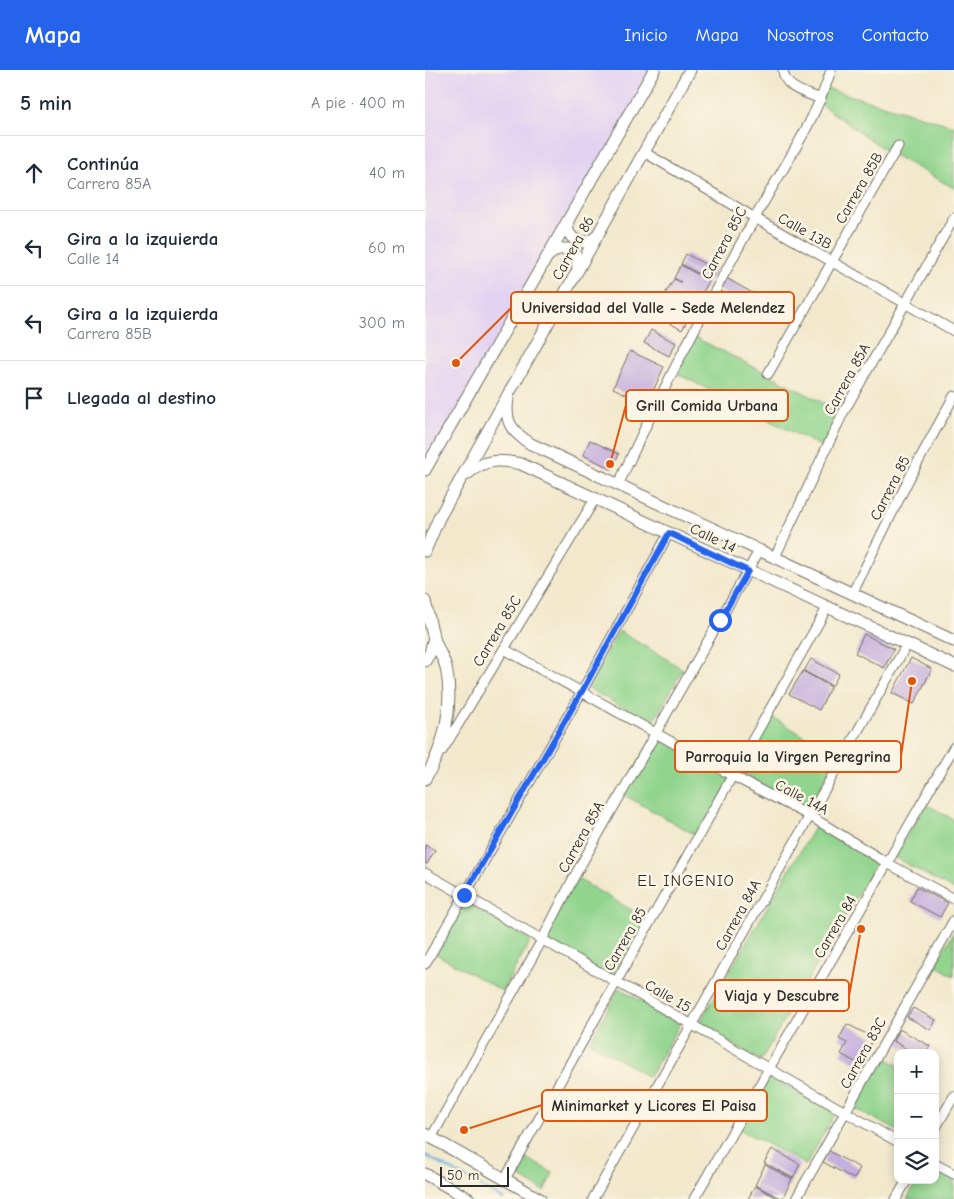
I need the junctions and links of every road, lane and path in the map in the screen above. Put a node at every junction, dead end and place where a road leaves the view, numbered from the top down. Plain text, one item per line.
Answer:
1 (654, 70) edge
2 (690, 70) edge
3 (783, 70) edge
4 (831, 70) edge
5 (821, 99) junction
6 (898, 146) dead end
7 (644, 152) junction
8 (755, 218) junction
9 (954, 218) edge
10 (569, 219) junction
11 (597, 235) junction
12 (548, 256) junction
13 (832, 262) junction
14 (578, 269) junction
15 (905, 304) junction
16 (954, 331) edge
17 (768, 374) dead end
18 (508, 394) junction
19 (954, 396) edge
20 (425, 470) edge
21 (460, 481) junction
22 (618, 485) junction
23 (595, 499) junction
24 (669, 533) junction
25 (425, 551) edge
26 (759, 551) junction
27 (775, 558) junction
28 (748, 571) junction
29 (852, 594) junction
30 (425, 601) edge
31 (827, 608) junction
32 (434, 637) junction
33 (954, 641) edge
34 (907, 644) junction
35 (504, 649) junction
36 (425, 661) edge
37 (954, 666) edge
38 (581, 693) junction
39 (655, 733) junction
40 (954, 747) edge
41 (431, 768) junction
42 (733, 776) junction
43 (425, 779) edge
44 (810, 816) junction
45 (887, 863) junction
46 (425, 873) edge
47 (464, 895) junction
48 (954, 899) edge
49 (954, 920) edge
50 (542, 940) junction
51 (425, 964) edge
52 (616, 982) junction
53 (692, 1025) junction
54 (769, 1069) junction
55 (954, 1096) edge
56 (845, 1112) junction
57 (939, 1122) edge
58 (428, 1136) edge
59 (894, 1140) edge
60 (939, 1166) edge
61 (425, 1174) edge
62 (954, 1174) edge
63 (505, 1179) junction
64 (905, 1184) edge
65 (469, 1199) edge
66 (540, 1199) edge
67 (593, 1199) edge
68 (694, 1199) edge
69 (797, 1199) edge
70 (896, 1199) edge

1 - 10 street, Carrera 86
2 - 7 street, Carrera 86
3 - 5 street
4 - 5 street, Carrera 85C
5 - 8 street, Carrera 85C
6 - 13 street, Carrera 85B
7 - 8 street, Calle 13B
7 - 11 street, Carrera 86
8 - 13 street, Calle 13B
8 - 22 street, Carrera 85C
9 - 15 street, Carrera 85A
10 - 11 street
10 - 12 street, Carrera 86
11 - 14 street, Carrera 86
12 - 14 street
12 - 20 street, Carrera 86
13 - 15 street, Calle 13B
13 - 17 street, Carrera 85B
14 - 18 street, Carrera 86
15 - 16 street, Calle 13B
15 - 27 street, Carrera 85A
18 - 21 street, Carrera 86
18 - 22 street, Calle 14
19 - 29 street, Carrera 85
21 - 23 street, Calle 14
21 - 25 street, Carrera 86
22 - 26 street, Calle 14
23 - 24 street, Calle 14
23 - 35 street, Carrera 85C
24 - 28 street, Calle 14
24 - 38 street
26 - 27 street, Calle 14
26 - 28 street, Carrera 85A
27 - 29 street, Calle 14
28 - 31 street, Calle 14
28 - 39 street, Carrera 85A
29 - 33 street, Calle 14
30 - 32 street
31 - 34 street, Calle 14
31 - 42 street, Carrera 85
32 - 36 street
32 - 41 street
34 - 37 street, Calle 14
34 - 44 street, Carrera 84A
35 - 38 street, Calle 14A
35 - 41 street, Carrera 85C
38 - 39 street, Calle 14A
38 - 47 street
39 - 42 street, Calle 14A
39 - 50 street, Carrera 85A
40 - 45 street, Carrera 84
41 - 43 street, Carrera 85C
42 - 44 street, Calle 14A
42 - 52 street, Carrera 85
44 - 45 street, Calle 14A
44 - 53 street, Carrera 84A
45 - 48 street, Calle 14A
45 - 54 street, Carrera 84
46 - 47 street, Calle 15
47 - 50 street, Calle 15
47 - 51 street
49 - 56 street, Carrera 83C
50 - 52 street, Calle 15
50 - 58 street, Carrera 85A
52 - 53 street, Calle 15
52 - 63 street, Carrera 85
53 - 54 street, Calle 15
53 - 67 street, Carrera 84A
54 - 56 street, Calle 15
54 - 68 street, Carrera 84
55 - 57 street
56 - 59 street, Calle 15
56 - 69 street, Carrera 83C
58 - 63 street
60 - 62 street
61 - 65 street
63 - 66 street
64 - 70 street

